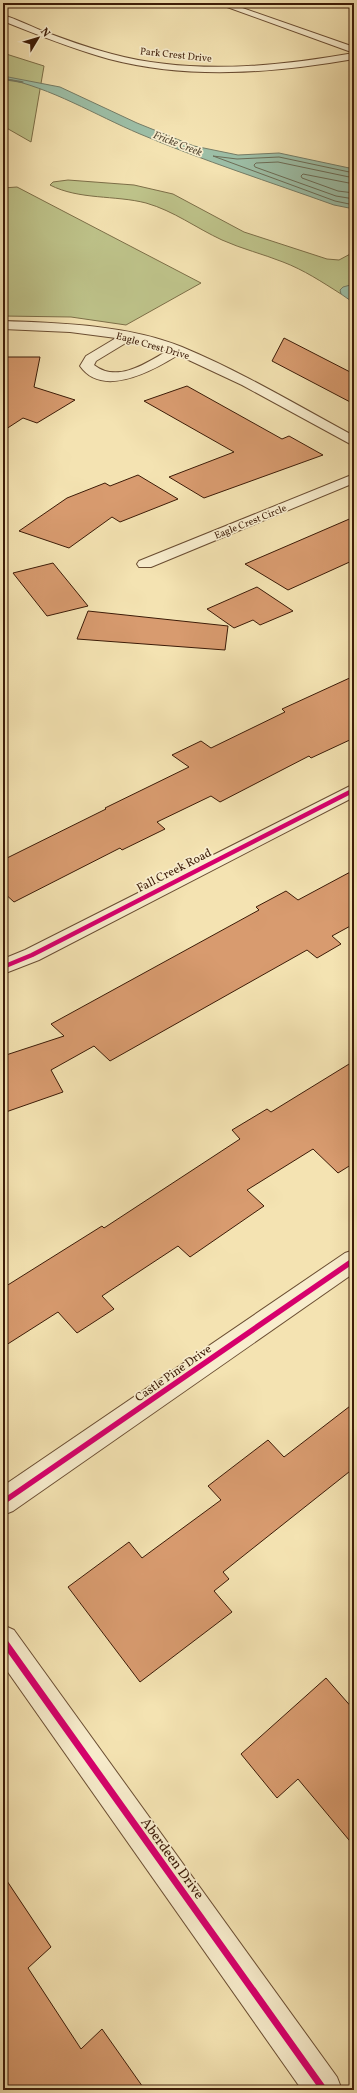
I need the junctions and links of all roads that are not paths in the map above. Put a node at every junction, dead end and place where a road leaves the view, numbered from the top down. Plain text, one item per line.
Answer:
1 (220, 3) edge
2 (3, 18) edge
3 (354, 50) edge
4 (354, 56) edge
5 (3, 325) edge
6 (128, 336) junction
7 (178, 350) junction
8 (354, 442) edge
9 (354, 478) edge
10 (145, 564) dead end
11 (354, 790) edge
12 (3, 967) edge
13 (354, 1260) edge
14 (3, 1502) edge
15 (3, 1640) edge
16 (324, 2090) edge

1 - 3 street
2 - 4 street, Park Crest Drive
5 - 6 street, Eagle Crest Drive
6 - 7 street, Eagle Crest Drive
6 - 7 street
7 - 8 street, Eagle Crest Drive
9 - 10 street, Eagle Crest Circle
11 - 12 street, Fall Creek Road
13 - 14 street, Castle Pine Drive
15 - 16 street, Aberdeen Drive

